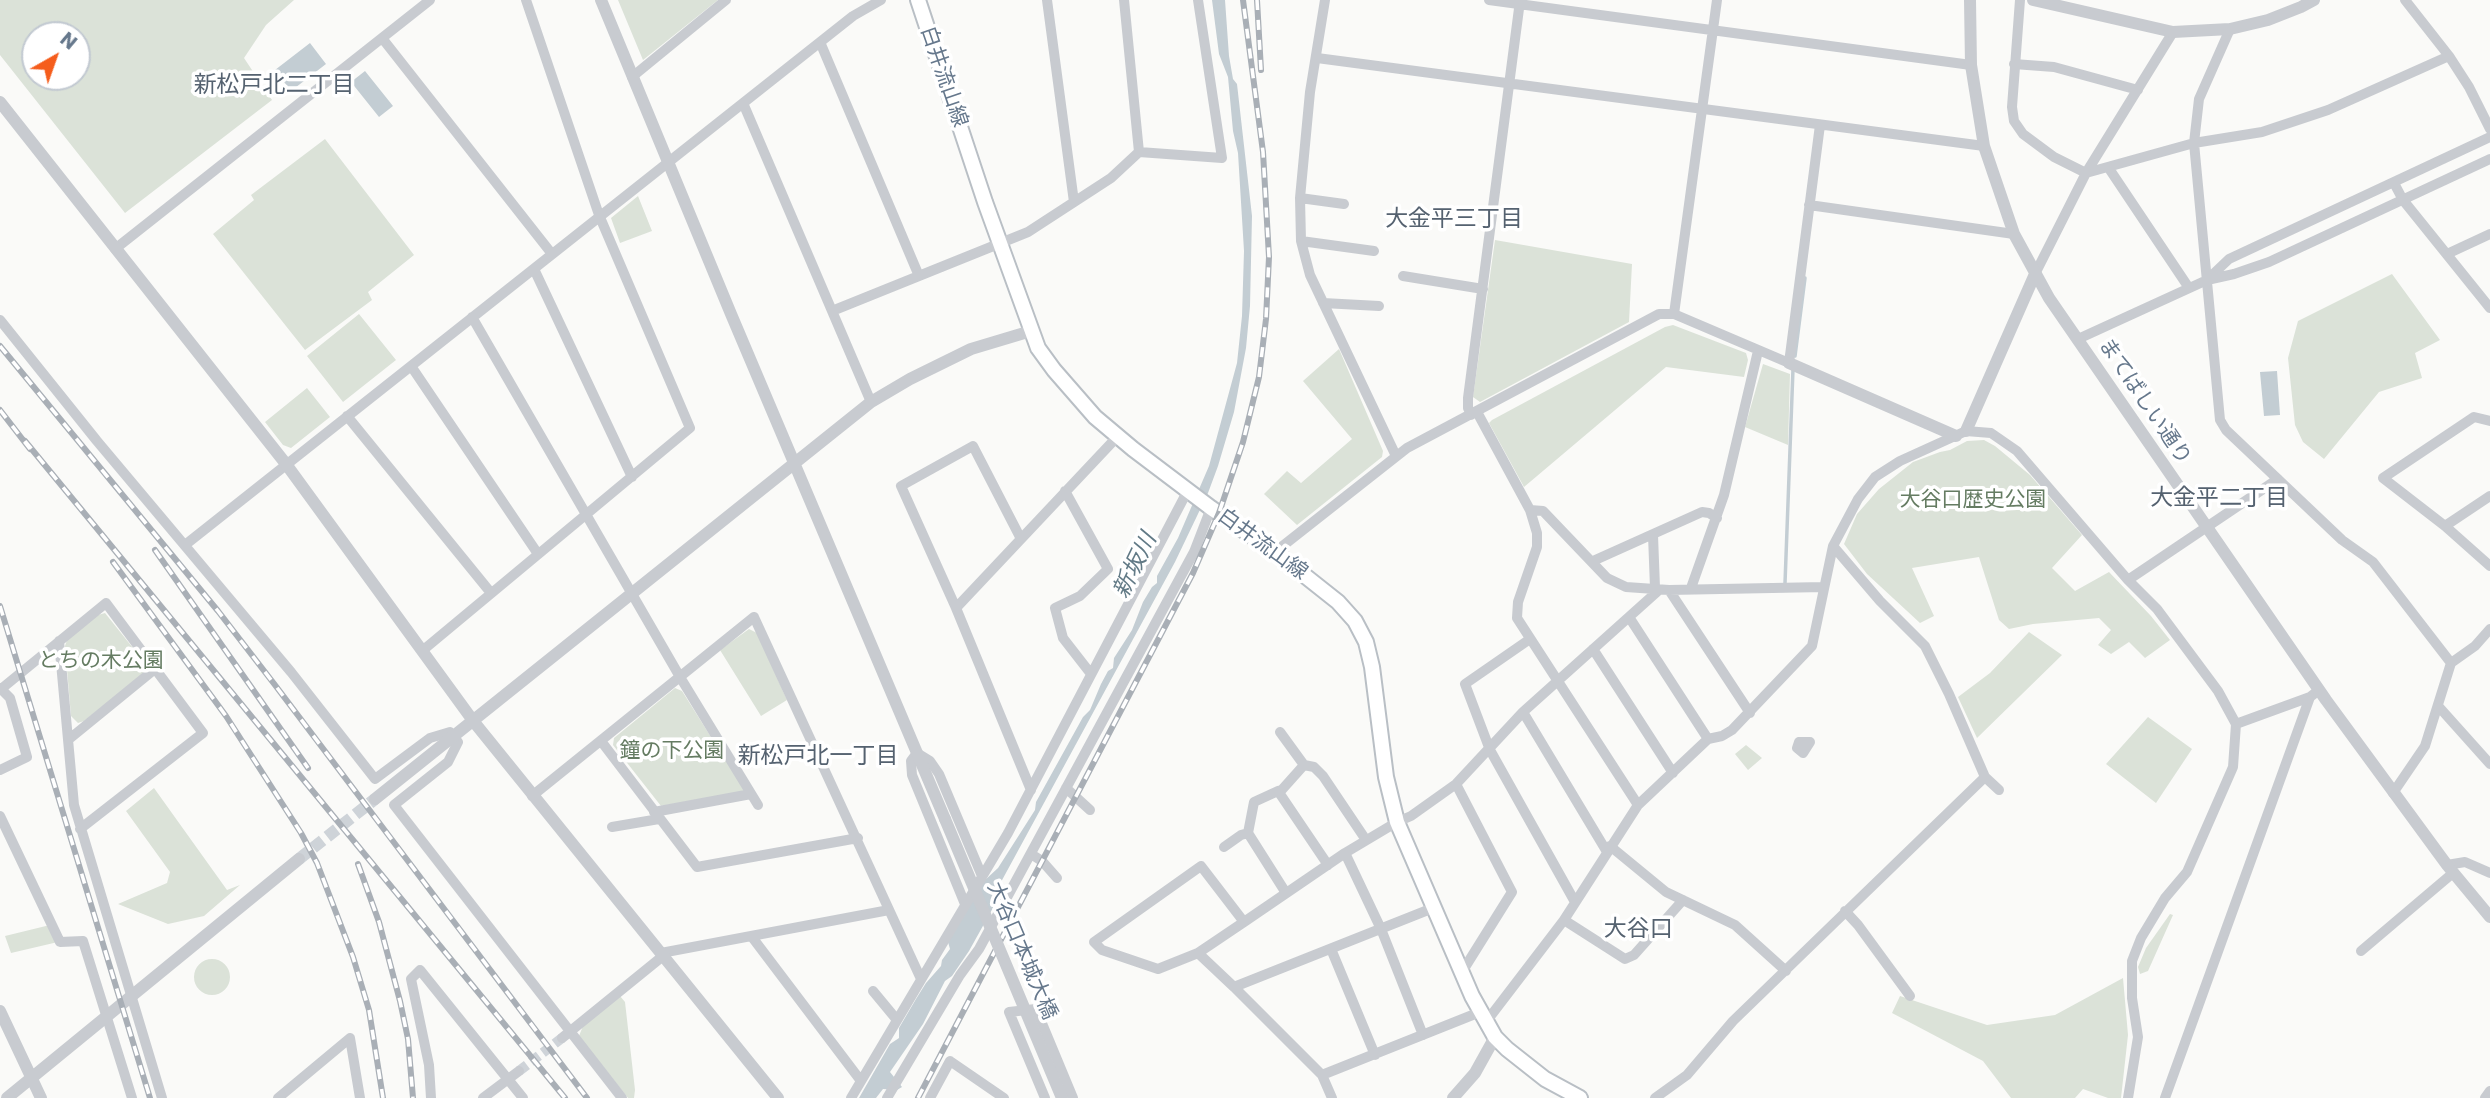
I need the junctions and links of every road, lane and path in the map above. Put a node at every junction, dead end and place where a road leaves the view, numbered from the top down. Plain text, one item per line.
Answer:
1 (430, 0) edge
2 (526, 0) edge
3 (601, 0) edge
4 (726, 0) edge
5 (881, 0) edge
6 (918, 0) edge
7 (1047, 0) edge
8 (1124, 0) edge
9 (1198, 0) edge
10 (1325, 0) edge
11 (1489, 0) edge
12 (1717, 0) edge
13 (1970, 0) edge
14 (2020, 0) edge
15 (2034, 0) edge
16 (2314, 0) edge
17 (2405, 0) edge
18 (1520, 2) edge
19 (868, 3) edge
20 (2071, 4) edge
21 (2230, 29) junction
22 (1713, 30) junction
23 (2173, 32) junction
24 (382, 38) junction
25 (820, 42) junction
26 (2449, 56) junction
27 (1317, 58) junction
28 (2014, 64) junction
29 (1971, 65) junction
30 (632, 77) junction
31 (1509, 83) junction
32 (2138, 90) junction
33 (0, 102) edge
34 (743, 103) junction
35 (1702, 110) junction
36 (1820, 125) junction
37 (2490, 129) edge
38 (2490, 137) edge
39 (2194, 143) junction
40 (1984, 146) junction
41 (1139, 152) junction
42 (2490, 159) edge
43 (668, 163) junction
44 (2108, 167) junction
45 (2086, 173) junction
46 (2394, 183) junction
47 (1300, 198) junction
48 (2403, 201) junction
49 (1074, 202) junction
50 (1344, 204) dead end
51 (1809, 205) junction
52 (599, 215) junction
53 (2014, 234) junction
54 (2490, 234) edge
55 (1301, 241) junction
56 (1000, 243) junction
57 (116, 249) junction
58 (1374, 251) dead end
59 (552, 254) junction
60 (2446, 254) junction
61 (534, 268) junction
62 (2035, 274) junction
63 (919, 276) junction
64 (1404, 276) dead end
65 (2207, 280) junction
66 (2189, 288) junction
67 (1483, 289) junction
68 (1323, 303) junction
69 (1379, 306) dead end
70 (2490, 309) edge
71 (832, 311) junction
72 (1674, 314) junction
73 (472, 317) junction
74 (0, 320) edge
75 (1031, 331) junction
76 (2078, 339) junction
77 (1758, 351) junction
78 (1789, 363) junction
79 (411, 366) junction
80 (871, 402) junction
81 (1474, 413) junction
82 (347, 416) junction
83 (2490, 421) edge
84 (1961, 433) junction
85 (1118, 436) junction
86 (1396, 456) junction
87 (794, 463) junction
88 (286, 464) junction
89 (632, 477) junction
90 (2278, 479) junction
91 (1065, 491) junction
92 (1190, 492) junction
93 (2490, 496) edge
94 (1210, 507) junction
95 (1530, 510) junction
96 (587, 515) junction
97 (1717, 518) junction
98 (2207, 527) junction
99 (2445, 527) junction
100 (1653, 535) junction
101 (1021, 539) junction
102 (185, 545) junction
103 (1833, 546) junction
104 (1275, 552) junction
105 (538, 554) junction
106 (1593, 561) junction
107 (2490, 566) edge
108 (2127, 580) junction
109 (1824, 587) junction
110 (1691, 588) junction
111 (1661, 589) junction
112 (491, 593) junction
113 (632, 594) junction
114 (956, 608) junction
115 (1629, 617) junction
116 (2490, 629) edge
117 (1530, 639) junction
118 (59, 641) junction
119 (1593, 649) junction
120 (422, 651) junction
121 (2451, 663) junction
122 (155, 669) junction
123 (1091, 674) junction
124 (680, 677) junction
125 (1558, 681) junction
126 (0, 689) edge
127 (2314, 693) junction
128 (2438, 707) junction
129 (1523, 712) junction
130 (1750, 713) junction
131 (474, 722) junction
132 (2236, 723) junction
133 (1280, 732) dead end
134 (454, 737) junction
135 (1708, 739) junction
136 (68, 740) junction
137 (601, 741) junction
138 (1490, 750) junction
139 (918, 753) junction
140 (2490, 764) edge
141 (1304, 765) junction
142 (0, 770) edge
143 (1673, 773) junction
144 (1984, 777) junction
145 (1455, 784) junction
146 (1066, 788) junction
147 (1031, 790) junction
148 (2000, 790) dead end
149 (1279, 793) junction
150 (2393, 793) junction
151 (751, 794) junction
152 (532, 796) junction
153 (375, 799) tunnel mouth
154 (758, 805) dead end
155 (1638, 806) junction
156 (1090, 810) dead end
157 (0, 816) edge
158 (657, 816) junction
159 (1397, 822) junction
160 (612, 827) dead end
161 (80, 829) junction
162 (1248, 834) junction
163 (858, 838) junction
164 (1366, 840) junction
165 (1224, 847) dead end
166 (1609, 849) junction
167 (1345, 853) junction
168 (1031, 854) junction
169 (299, 859) tunnel mouth
170 (1328, 865) junction
171 (2450, 869) junction
172 (2490, 873) edge
173 (982, 876) junction
174 (1057, 878) dead end
175 (1286, 893) junction
176 (1683, 900) junction
177 (1575, 902) junction
178 (965, 904) junction
179 (1433, 908) junction
180 (889, 910) junction
181 (1845, 911) junction
182 (2490, 917) edge
183 (1564, 920) junction
184 (1244, 922) junction
185 (1381, 929) junction
186 (752, 937) junction
187 (1331, 949) junction
188 (2361, 951) dead end
189 (1198, 953) junction
190 (662, 954) junction
191 (1786, 971) junction
192 (1462, 972) junction
193 (921, 979) junction
194 (1234, 987) junction
195 (873, 991) dead end
196 (132, 996) junction
197 (1910, 996) dead end
198 (0, 1011) edge
199 (106, 1016) junction
200 (1483, 1017) junction
201 (897, 1020) junction
202 (566, 1034) junction
203 (1423, 1034) junction
204 (1495, 1037) junction
205 (1375, 1055) junction
206 (519, 1071) tunnel mouth
207 (1322, 1075) junction
208 (32, 1077) junction
209 (508, 1080) junction
210 (860, 1081) junction
211 (2490, 1091) edge
212 (888, 1097) edge
213 (6, 1098) edge
214 (41, 1098) edge
215 (132, 1098) edge
216 (162, 1098) edge
217 (278, 1098) edge
218 (360, 1098) edge
219 (431, 1098) edge
220 (483, 1098) edge
221 (523, 1098) edge
222 (622, 1098) edge
223 (778, 1098) edge
224 (850, 1098) edge
225 (930, 1098) edge
226 (1004, 1098) edge
227 (1045, 1098) edge
228 (1062, 1098) edge
229 (1073, 1098) edge
230 (1332, 1098) edge
231 (1453, 1098) edge
232 (1580, 1098) edge
233 (1655, 1098) edge
234 (2129, 1098) edge
235 (2165, 1098) edge
236 (2485, 1098) edge

1 - 24 street
2 - 52 street
3 - 30 street, 大谷口本城大橋
4 - 30 street
5 - 19 street
6 - 56 main road, 白井流山線
7 - 49 street
8 - 41 street
9 - 41 street
10 - 27 street
11 - 18 street
12 - 22 street
13 - 29 street, まてばしい通り
14 - 28 street
15 - 20 street
16 - 21 street
17 - 26 street
18 - 22 street
18 - 31 street
19 - 25 street
20 - 23 street
21 - 23 street
21 - 39 street
22 - 29 street
22 - 35 street
23 - 32 street
24 - 57 street
24 - 59 street
25 - 34 street
25 - 63 street
26 - 37 street
26 - 39 street
27 - 31 street
27 - 47 street
28 - 32 street
28 - 45 street
29 - 40 street, まてばしい通り
30 - 43 street, 大谷口本城大橋
31 - 35 street
31 - 67 street
32 - 45 street
33 - 57 street
34 - 43 street
34 - 71 street
35 - 36 street
35 - 72 street
36 - 40 street
36 - 51 street
38 - 46 street
39 - 44 street
39 - 65 street
40 - 53 street, まてばしい通り
41 - 49 street
42 - 48 street
43 - 52 street
43 - 87 street, 大谷口本城大橋
44 - 45 street
44 - 66 street
45 - 62 street
46 - 48 street
46 - 65 street
47 - 50 street
47 - 55 street
48 - 60 street
48 - 65 street
49 - 56 street
51 - 53 street
51 - 78 street
52 - 59 street
52 - 89 street
53 - 62 street, まてばしい通り
54 - 60 street
55 - 58 street
55 - 68 street
56 - 63 street
56 - 75 main road, 白井流山線
57 - 88 street
59 - 61 street
60 - 70 street
61 - 73 street
61 - 89 street
62 - 76 street, まてばしい通り
62 - 84 street
63 - 71 street
64 - 67 street
65 - 66 street
65 - 90 street
66 - 76 street
67 - 81 street
68 - 69 street
68 - 86 street
71 - 80 street
72 - 77 street
72 - 81 street
73 - 79 street
73 - 96 street
74 - 102 street
75 - 80 street
75 - 85 main road, 白井流山線
76 - 98 street, まてばしい通り
77 - 78 street
77 - 97 street
78 - 84 street
79 - 82 street
79 - 105 street
80 - 87 street
81 - 86 street
81 - 95 street
82 - 88 street
82 - 112 street
83 - 99 street
84 - 103 street
84 - 108 street
85 - 91 street
85 - 92 main road, 白井流山線
86 - 104 street
87 - 113 street
87 - 139 street, 大谷口本城大橋
88 - 102 street
88 - 120 street
89 - 96 street
90 - 98 street
90 - 121 street
91 - 101 street
91 - 123 street
92 - 94 main road, 白井流山線
92 - 123 street
93 - 99 street
94 - 104 main road, 白井流山線
94 - 146 street
95 - 106 street
95 - 117 street
96 - 105 street
96 - 113 street
97 - 100 street
97 - 110 street
98 - 108 street
98 - 127 street, まてばしい通り
99 - 107 street
100 - 106 street
100 - 111 street
101 - 114 street
101 - 114 street
102 - 134 street
103 - 109 street
103 - 144 street
104 - 159 main road, 白井流山線
105 - 112 street
106 - 111 street
108 - 132 street
109 - 110 street
109 - 130 street
110 - 111 street
111 - 115 street
111 - 130 street
112 - 120 street
113 - 124 street
113 - 131 street
114 - 147 street
115 - 119 street
115 - 135 street
116 - 121 street
117 - 125 street
117 - 138 street
118 - 122 street
118 - 126 street
118 - 136 street
119 - 125 street
119 - 143 street
120 - 131 street
121 - 128 street
122 - 136 street
122 - 161 street
123 - 147 street
124 - 137 street
124 - 151 street
124 - 163 street
125 - 129 street
125 - 155 street
126 - 142 street
127 - 132 street
127 - 150 street, まてばしい通り
127 - 235 street
128 - 140 street
128 - 150 street
129 - 138 street
129 - 166 street
130 - 135 street
131 - 134 street
131 - 152 street
132 - 234 street
133 - 141 street
134 - 153 street
134 - 202 street
135 - 143 street
136 - 161 street
137 - 152 street
137 - 158 street
138 - 145 street
138 - 177 street
139 - 173 street
139 - 178 street
139 - 228 street, 大谷口本城大橋, bridge
141 - 149 street
141 - 164 street
143 - 155 street
144 - 148 street
144 - 181 street
145 - 159 street
145 - 192 street
146 - 156 street
146 - 168 street
147 - 173 street
149 - 162 street
149 - 170 street
150 - 171 street, まてばしい通り
151 - 154 street
151 - 158 street
152 - 190 street
155 - 166 street
157 - 199 street
158 - 160 street
158 - 163 street
159 - 164 street
159 - 179 main road, 白井流山線
161 - 196 street
162 - 165 street
162 - 175 street
163 - 180 street
164 - 167 street
166 - 176 street
166 - 177 street
167 - 170 street
167 - 185 street
168 - 174 street
168 - 212 street
169 - 196 street
170 - 175 street
171 - 172 street
171 - 182 street, まてばしい通り
171 - 188 street
173 - 178 street
175 - 184 street
176 - 183 street
176 - 191 street
177 - 183 street
178 - 193 street
179 - 185 street
179 - 192 main road, 白井流山線
180 - 186 street
180 - 193 street
181 - 191 street
181 - 197 street
183 - 200 street
184 - 189 street
184 - 189 street
185 - 187 street
185 - 203 street
186 - 190 street
186 - 210 street
187 - 194 street
187 - 205 street
189 - 194 street
190 - 202 street
190 - 223 street
191 - 233 street
192 - 200 main road, 白井流山線
193 - 201 street
194 - 207 street
195 - 201 street
196 - 199 street
196 - 216 street
198 - 208 street
199 - 208 street
199 - 215 street
200 - 203 street
200 - 204 main road, 白井流山線
201 - 210 street
202 - 222 street
203 - 205 street
204 - 231 street
204 - 232 main road, 白井流山線
205 - 207 street
206 - 209 street
207 - 230 street
208 - 213 street
208 - 214 street
209 - 219 street
209 - 220 street
209 - 221 street
210 - 224 street
211 - 236 street
217 - 218 street
225 - 226 street
227 - 229 street

